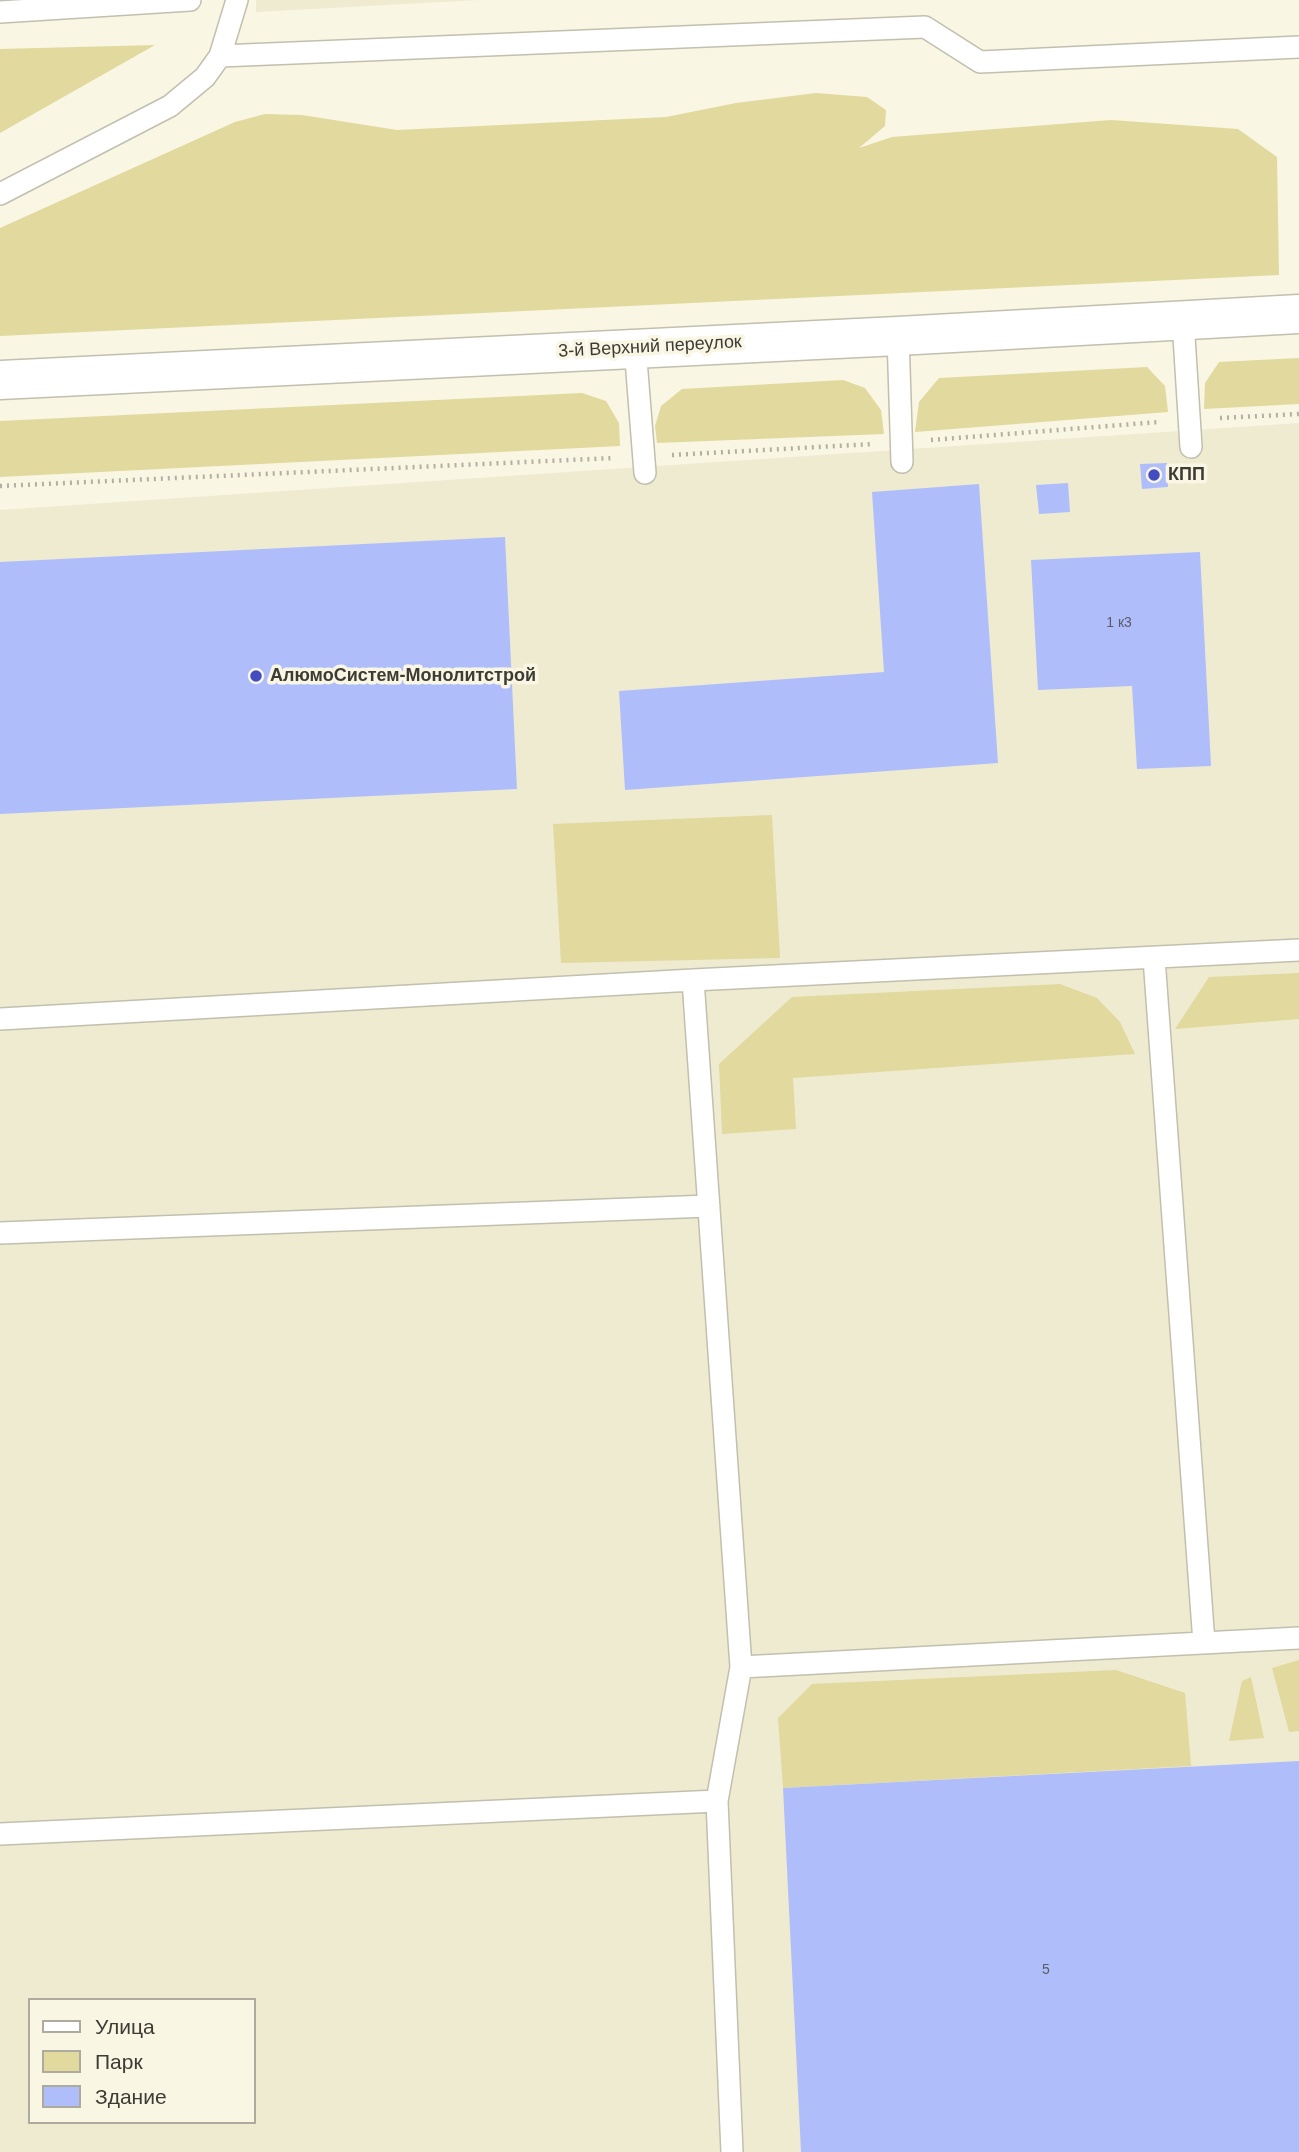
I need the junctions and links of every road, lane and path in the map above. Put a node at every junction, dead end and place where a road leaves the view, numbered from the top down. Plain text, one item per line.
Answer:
1 (190, 0) edge
2 (237, 0) edge
3 (0, 12) edge
4 (1299, 47) edge
5 (220, 56) junction
6 (0, 194) edge
7 (1299, 314) edge
8 (1183, 321) junction
9 (898, 336) junction
10 (635, 347) junction
11 (0, 380) edge
12 (1191, 447) dead end
13 (902, 462) dead end
14 (645, 473) dead end
15 (1299, 950) edge
16 (1154, 958) junction
17 (693, 980) junction
18 (0, 1018) edge
19 (709, 1206) junction
20 (0, 1233) edge
21 (1299, 1638) edge
22 (1204, 1643) junction
23 (741, 1667) junction
24 (717, 1801) junction
25 (0, 1835) edge
26 (732, 2152) edge

1 - 3 lane
2 - 5 lane
4 - 5 lane
5 - 6 lane
7 - 8 street, 3-й Верхний переулок
8 - 9 street, 3-й Верхний переулок
8 - 12 lane
9 - 10 street, 3-й Верхний переулок
9 - 13 lane
10 - 11 street, 3-й Верхний переулок
10 - 14 lane
15 - 16 lane
16 - 17 lane
16 - 22 lane
17 - 18 lane
17 - 19 lane
19 - 20 lane
19 - 23 lane
21 - 22 lane
22 - 23 lane
23 - 24 lane
24 - 25 lane
24 - 26 lane

